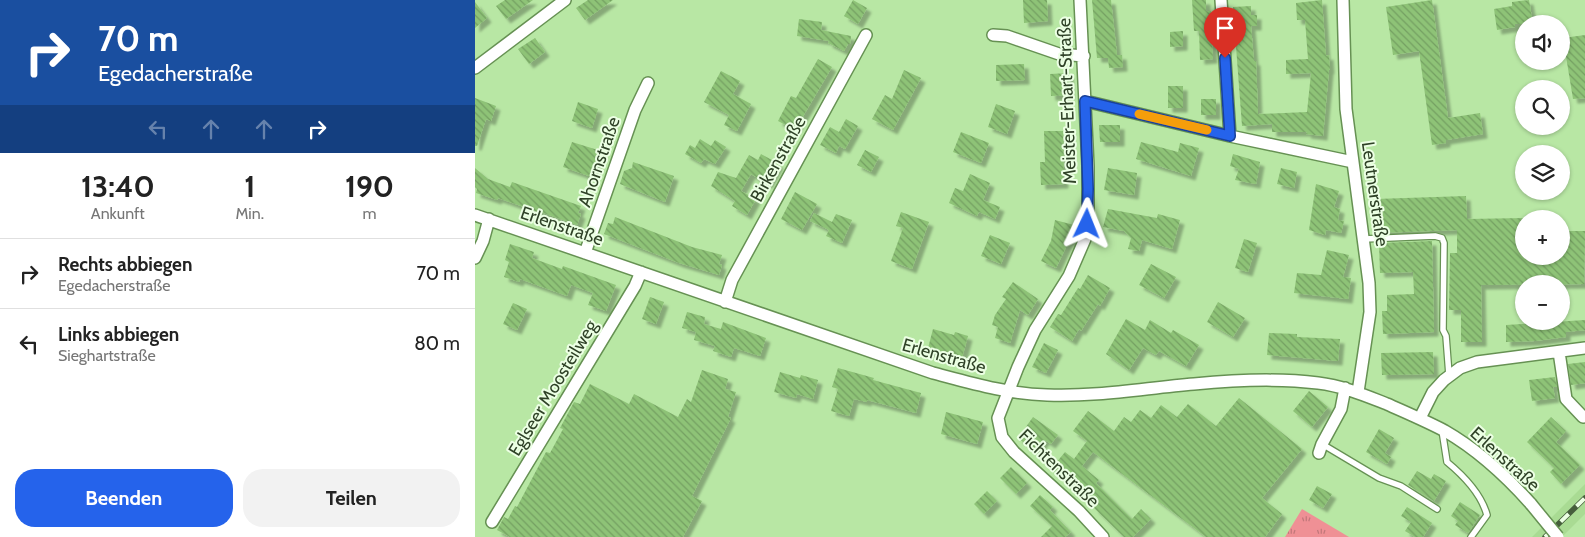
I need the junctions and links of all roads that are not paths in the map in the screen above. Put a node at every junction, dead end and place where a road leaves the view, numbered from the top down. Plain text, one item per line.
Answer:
1 (565, 0) edge
2 (1080, 0) edge
3 (1221, 0) edge
4 (1343, 0) edge
5 (866, 35) dead end
6 (993, 35) dead end
7 (1084, 56) junction
8 (475, 68) edge
9 (648, 84) dead end
10 (1085, 101) junction
11 (1230, 136) junction
12 (1353, 162) junction
13 (475, 215) edge
14 (489, 219) junction
15 (1364, 239) junction
16 (585, 253) junction
17 (475, 258) edge
18 (641, 272) junction
19 (725, 302) junction
20 (1585, 348) edge
21 (1559, 352) junction
22 (1449, 376) junction
23 (1345, 388) junction
24 (1009, 392) junction
25 (1358, 392) junction
26 (1583, 417) dead end
27 (1420, 418) junction
28 (1442, 430) junction
29 (1320, 449) joint
30 (1437, 509) dead end
31 (492, 522) dead end
32 (1103, 537) edge
33 (1471, 537) edge
34 (1559, 537) edge

1 - 8 street
2 - 7 street, Meister-Erhart-Straße
3 - 11 street
4 - 12 street, Leutnerstraße
5 - 19 street, Birkenstraße
6 - 7 street
7 - 10 street, Meister-Erhart-Straße
9 - 16 street, Ahornstraße
10 - 11 street
10 - 24 street, Meister-Erhart-Straße
11 - 12 street
12 - 15 street, Leutnerstraße
13 - 14 street, Erlenstraße
14 - 16 street, Erlenstraße
14 - 17 street
15 - 22 lane
15 - 25 street, Leutnerstraße
16 - 18 street, Erlenstraße
18 - 19 street, Erlenstraße
18 - 31 street, Eglseer Moosteilweg
19 - 24 street, Erlenstraße
20 - 21 street
21 - 22 street
21 - 26 street
22 - 27 street
23 - 24 street, Erlenstraße
23 - 25 street, Erlenstraße
23 - 29 street
24 - 32 street, Fichtenstraße
25 - 27 street, Erlenstraße
27 - 28 street, Erlenstraße
28 - 33 lane
28 - 34 street, Erlenstraße, bridge
29 - 30 lane

